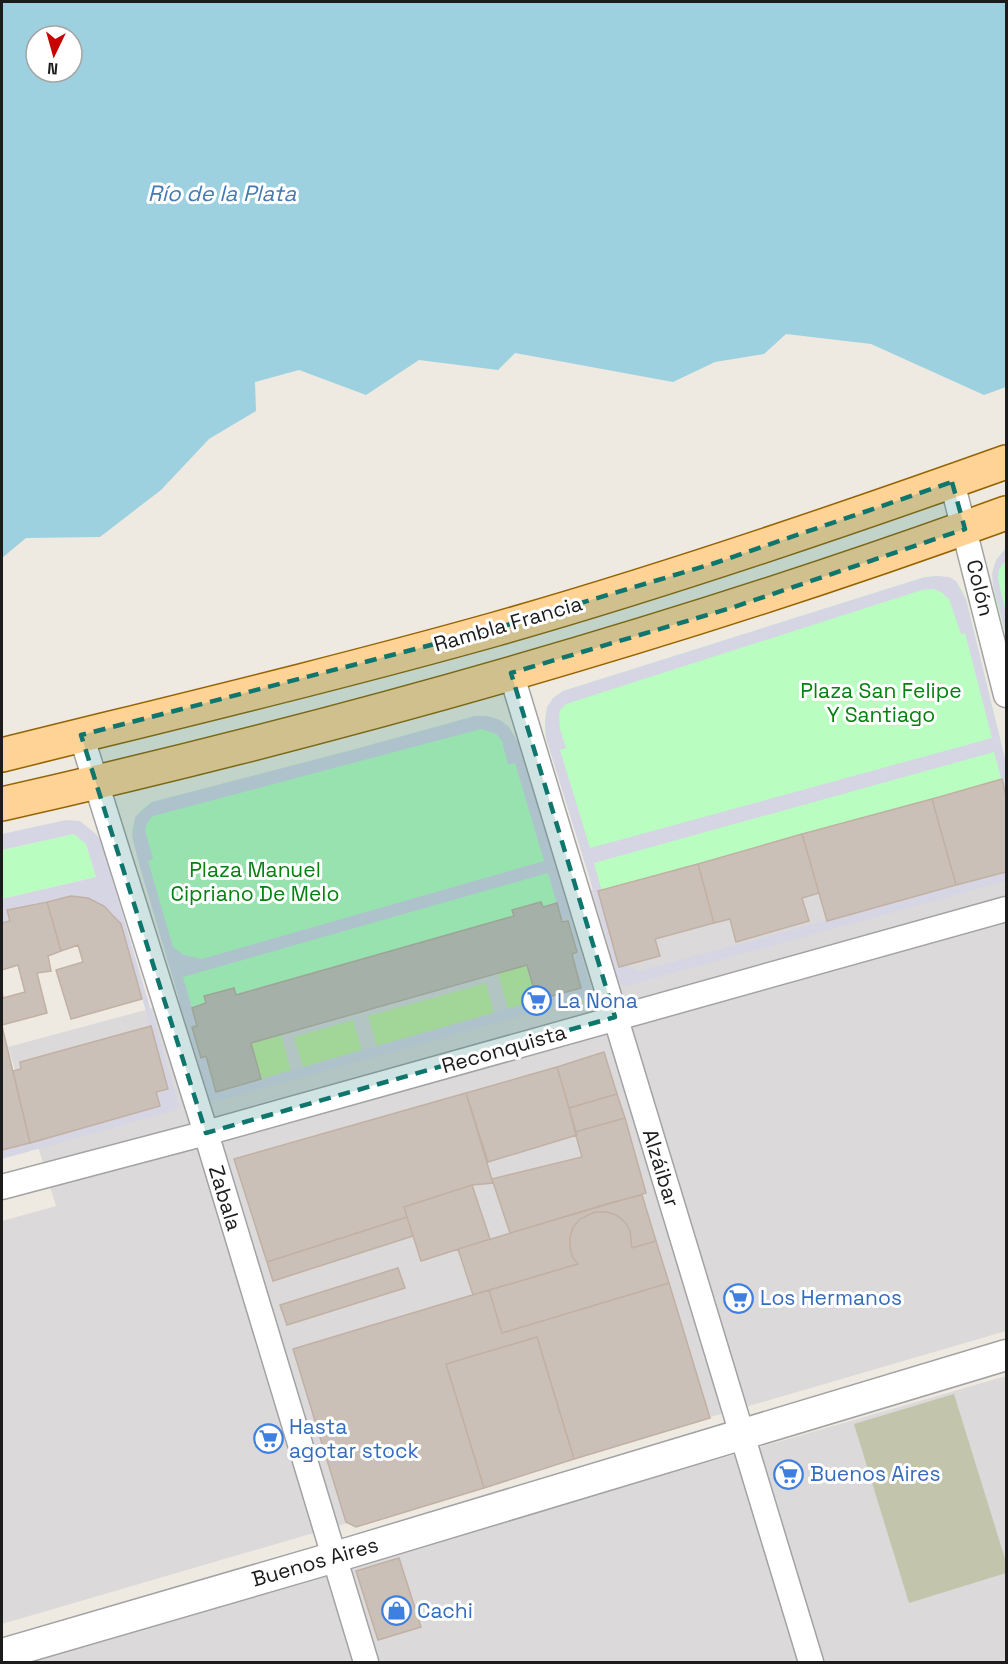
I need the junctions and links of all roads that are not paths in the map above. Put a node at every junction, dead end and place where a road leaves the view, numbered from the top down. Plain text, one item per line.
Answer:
1 (1006, 462) edge
2 (952, 482) junction
3 (1006, 513) edge
4 (965, 528) junction
5 (511, 673) junction
6 (1006, 695) edge
7 (81, 735) junction
8 (2, 755) edge
9 (94, 782) junction
10 (2, 804) edge
11 (1006, 909) edge
12 (615, 1017) junction
13 (206, 1133) junction
14 (2, 1187) edge
15 (1006, 1355) edge
16 (742, 1435) junction
17 (334, 1557) junction
18 (2, 1654) edge
19 (366, 1662) edge
20 (811, 1662) edge

1 - 2 main road, Rambla Francia
2 - 4 street, Colón
2 - 7 main road, Rambla Francia
3 - 4 main road
4 - 5 main road
4 - 6 street, Colón
5 - 9 main road
5 - 12 street, Alzáibar
7 - 8 main road, Rambla Francia
7 - 9 street, Zabala
9 - 10 main road
9 - 13 street, Zabala
11 - 12 street, Reconquista
12 - 13 street, Reconquista
12 - 16 street, Alzáibar
13 - 14 street, Reconquista
13 - 17 street, Zabala
15 - 16 street, Buenos Aires
16 - 17 street, Buenos Aires
16 - 20 street, Alzáibar
17 - 18 street, Buenos Aires
17 - 19 street, Zabala

